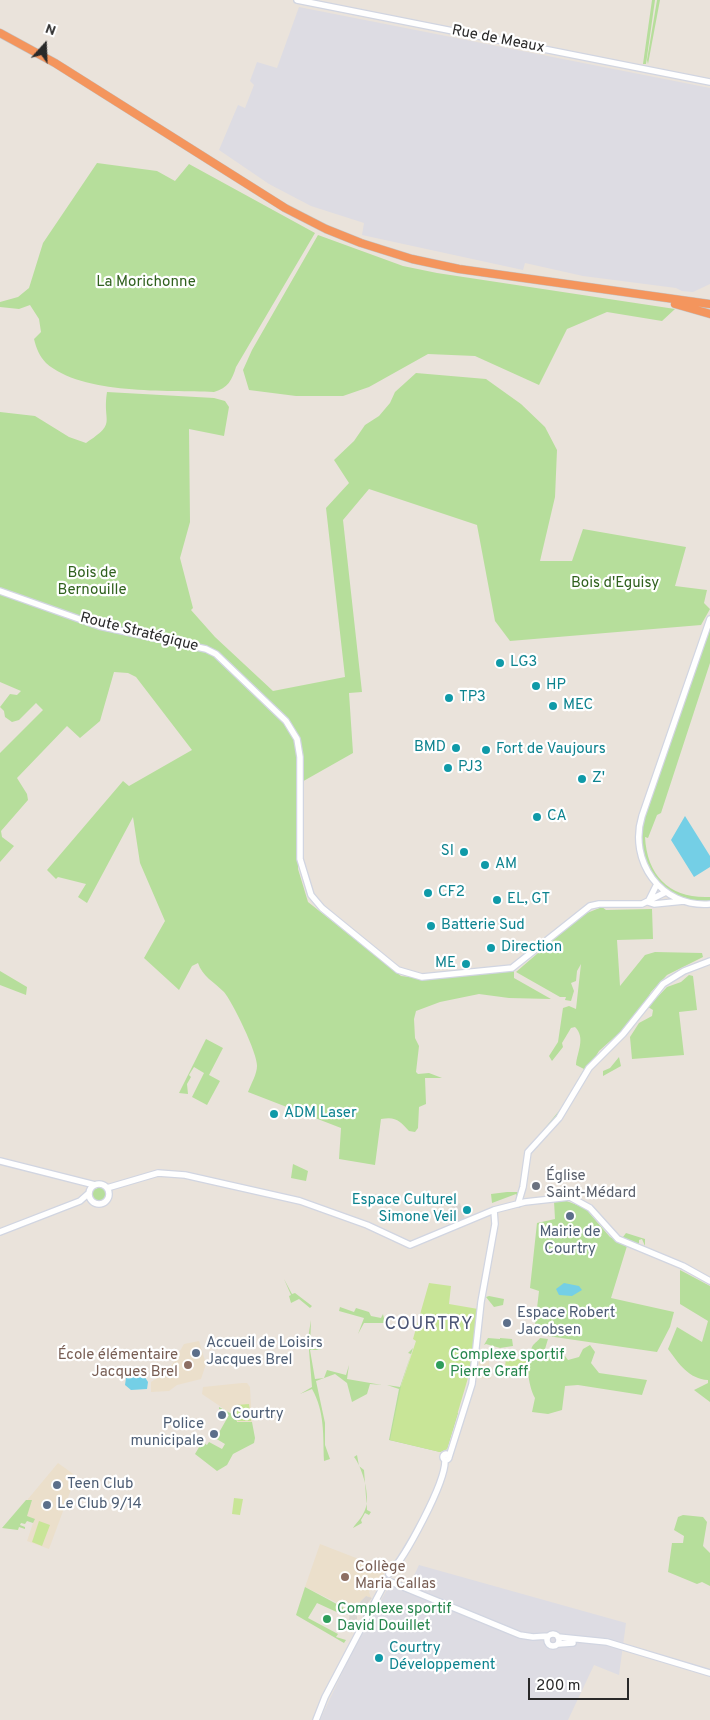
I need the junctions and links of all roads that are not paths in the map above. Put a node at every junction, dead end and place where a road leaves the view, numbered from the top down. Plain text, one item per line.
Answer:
1 (297, 0) edge
2 (0, 34) edge
3 (0, 38) edge
4 (710, 82) edge
5 (315, 226) junction
6 (710, 299) edge
7 (685, 303) junction
8 (710, 304) edge
9 (710, 308) edge
10 (710, 314) edge
11 (0, 591) edge
12 (710, 619) edge
13 (658, 886) junction
14 (666, 892) junction
15 (656, 897) junction
16 (684, 901) junction
17 (648, 902) junction
18 (710, 904) edge
19 (710, 961) edge
20 (0, 1163) edge
21 (80, 1182) junction
22 (124, 1184) junction
23 (95, 1185) junction
24 (523, 1187) junction
25 (107, 1188) junction
26 (89, 1193) junction
27 (108, 1196) junction
28 (80, 1201) junction
29 (92, 1201) junction
30 (525, 1202) junction
31 (518, 1204) junction
32 (494, 1210) junction
33 (0, 1232) edge
34 (710, 1282) edge
35 (390, 1579) junction
36 (548, 1636) junction
37 (533, 1637) junction
38 (558, 1637) junction
39 (547, 1643) junction
40 (558, 1644) junction
41 (647, 1655) junction
42 (710, 1673) edge
43 (316, 1720) edge

1 - 4 street, Rue de Meaux
2 - 5 highway
3 - 5 highway
5 - 7 highway
6 - 7 highway
7 - 8 highway
7 - 9 highway
7 - 10 highway
11 - 17 street, Route Stratégique
12 - 13 street
13 - 14 street
13 - 15 street
13 - 17 street
14 - 15 street, Route Stratégique
14 - 16 street
15 - 17 street, Route Stratégique
16 - 17 street
16 - 18 street
19 - 24 street
20 - 21 street
21 - 23 street
21 - 26 street
22 - 25 street
22 - 27 street
22 - 32 street
23 - 25 street
23 - 26 street
24 - 30 street
24 - 31 street
25 - 27 street
26 - 28 street
26 - 29 street
27 - 29 street
28 - 29 street
28 - 33 street
30 - 31 street
30 - 34 street
31 - 32 street
32 - 35 street
35 - 37 street
35 - 43 street
36 - 37 street
36 - 38 street
36 - 39 street
37 - 39 street
38 - 40 street
38 - 41 street
39 - 40 street
40 - 41 street
41 - 42 street

